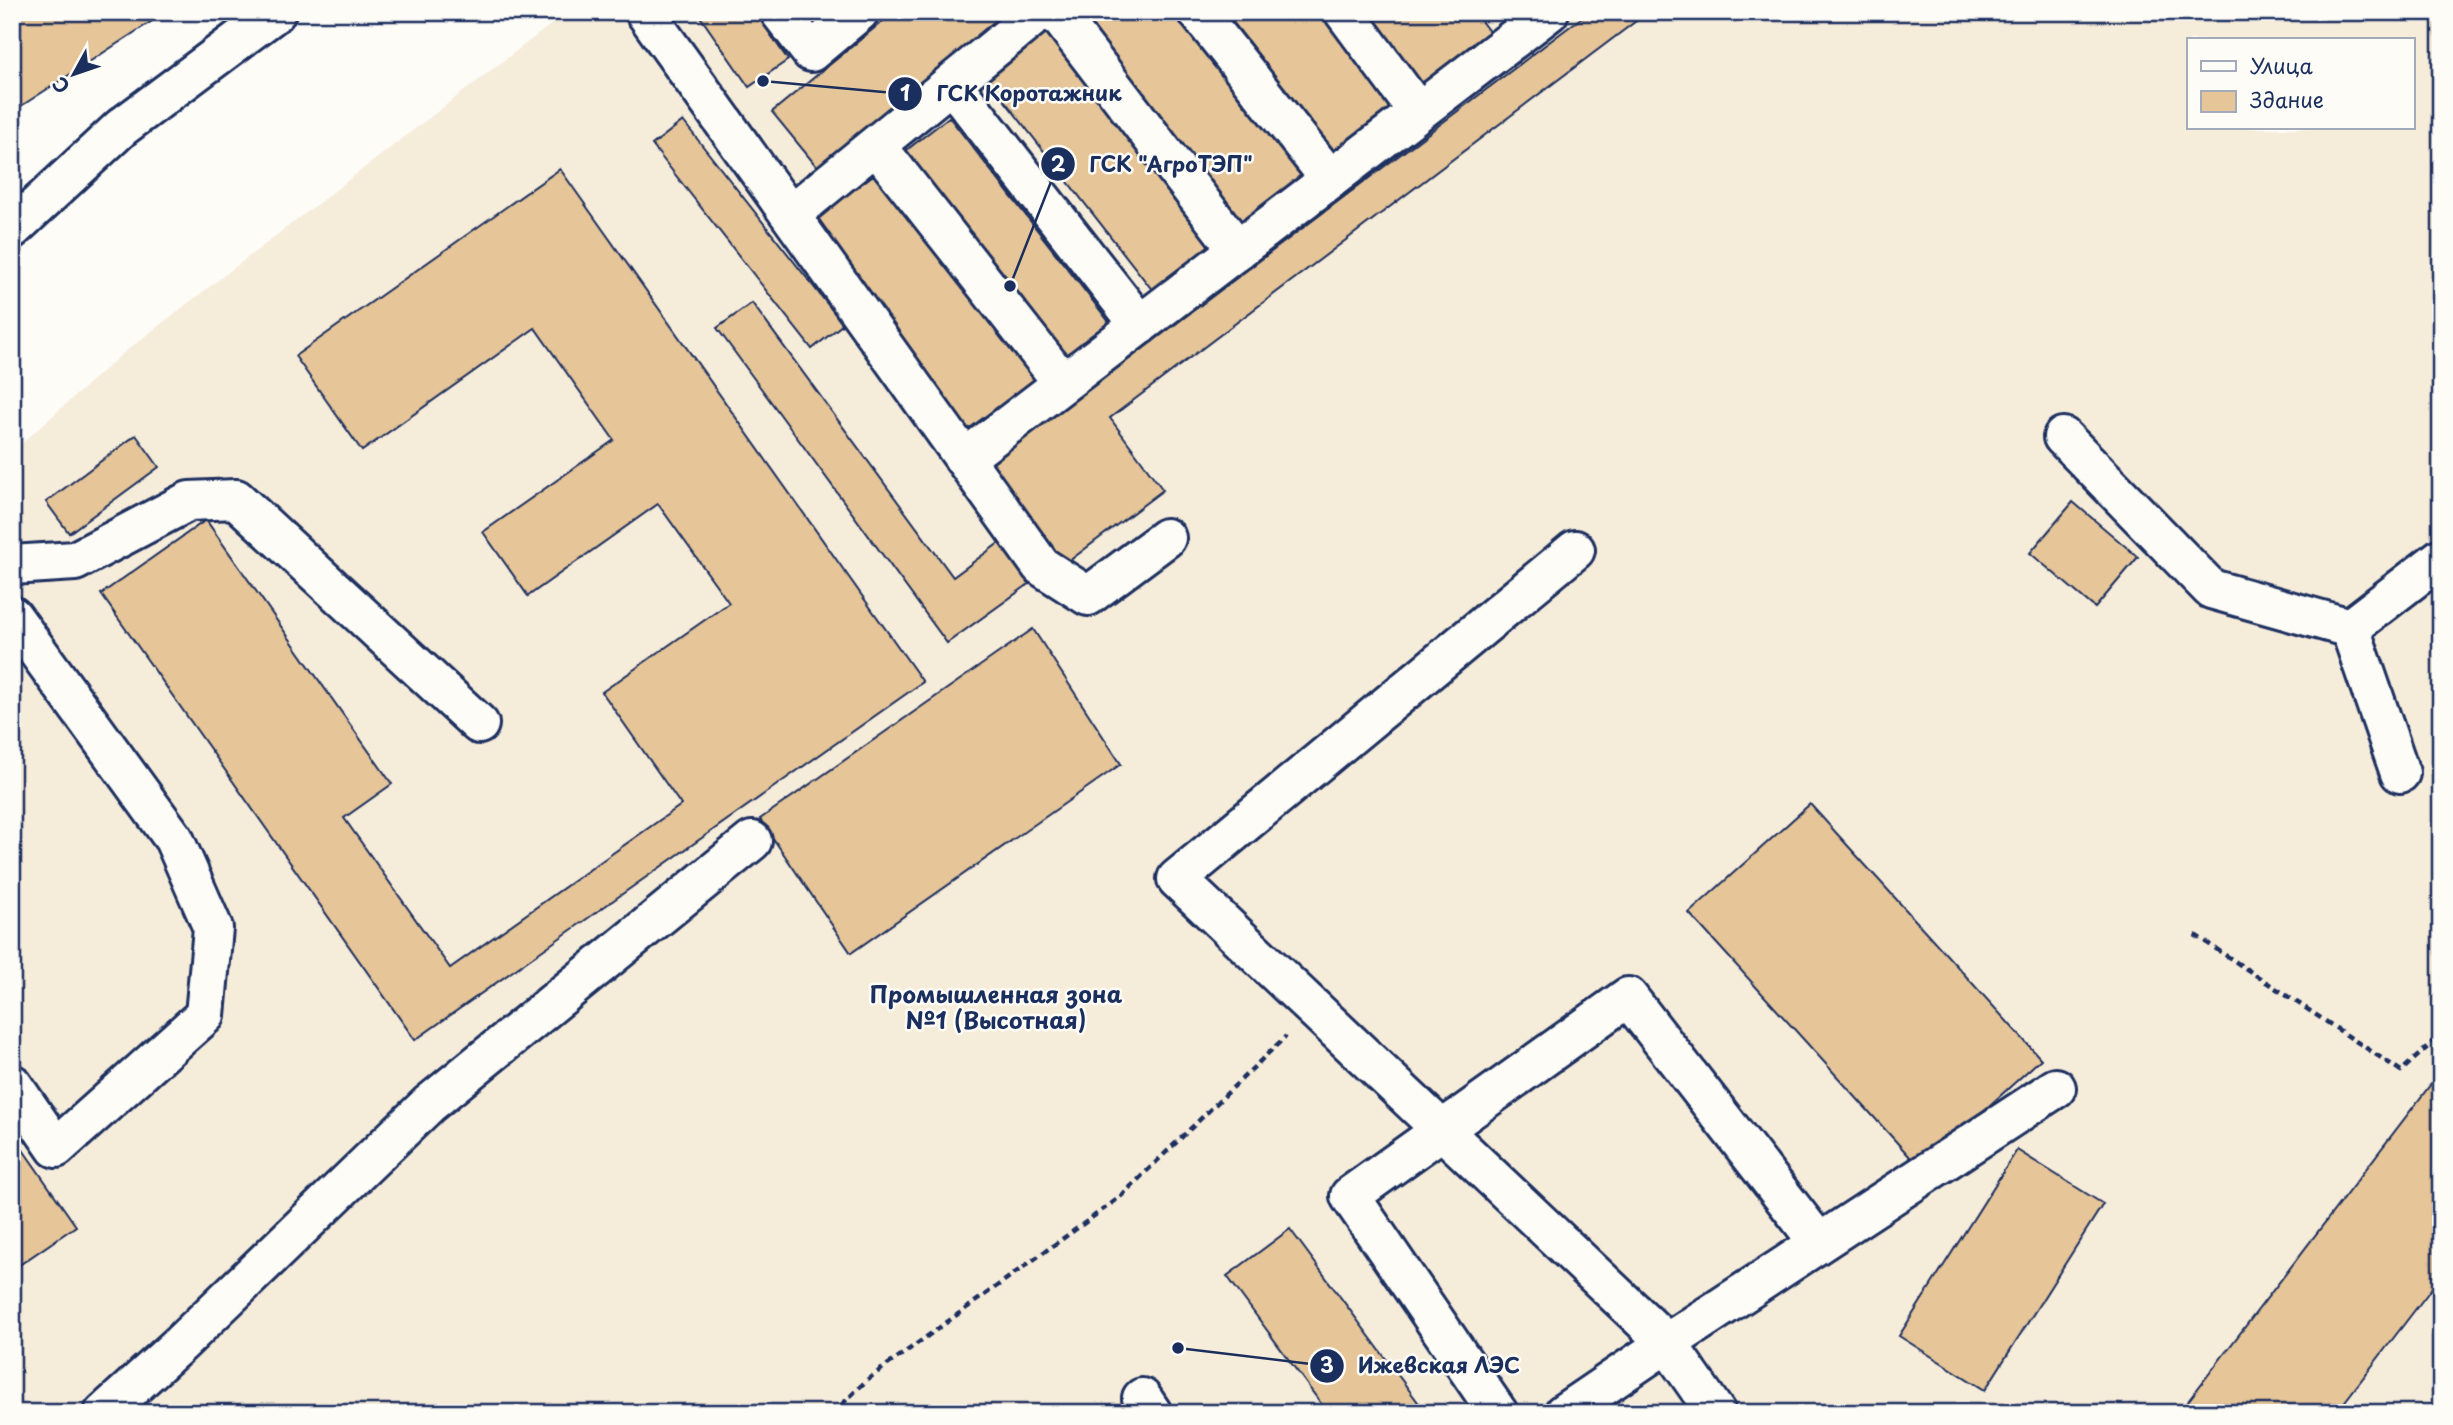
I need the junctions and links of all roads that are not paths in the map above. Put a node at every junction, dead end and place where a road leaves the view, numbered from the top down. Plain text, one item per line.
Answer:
1 (276, 12) edge
2 (645, 12) edge
3 (780, 12) edge
4 (859, 12) edge
5 (1040, 12) edge
6 (1056, 12) edge
7 (1198, 12) edge
8 (1344, 12) edge
9 (1549, 12) edge
10 (1506, 25) edge
11 (952, 84) junction
12 (1418, 112) junction
13 (876, 145) junction
14 (1330, 179) junction
15 (790, 215) junction
16 (12, 229) edge
17 (1238, 250) junction
18 (1140, 325) junction
19 (1063, 383) junction
20 (2063, 437) dead end
21 (964, 459) junction
22 (1166, 538) dead end
23 (1575, 550) dead end
24 (2441, 558) edge
25 (12, 565) edge
26 (12, 615) edge
27 (2350, 628) junction
28 (479, 724) dead end
29 (2400, 772) dead end
30 (752, 841) dead end
31 (12, 1084) edge
32 (2056, 1088) dead end
33 (1441, 1130) junction
34 (1819, 1243) junction
35 (1667, 1343) junction
36 (104, 1413) edge
37 (1498, 1413) edge
38 (1564, 1413) edge
39 (1716, 1413) edge

1 - 16 street
2 - 15 street
3 - 4 street
5 - 11 street
6 - 17 street
7 - 14 street
8 - 12 street
9 - 10 street
10 - 12 street
11 - 13 street
11 - 18 street
12 - 14 street
13 - 15 street
13 - 19 street
14 - 17 street
15 - 21 street
17 - 18 street
18 - 19 street
19 - 21 street
20 - 27 street
21 - 22 street
23 - 33 street
24 - 27 street
25 - 28 street
26 - 31 street
27 - 29 street
30 - 36 street
32 - 34 street
33 - 34 street
33 - 35 street
33 - 37 street
34 - 35 street
35 - 38 street
35 - 39 street

